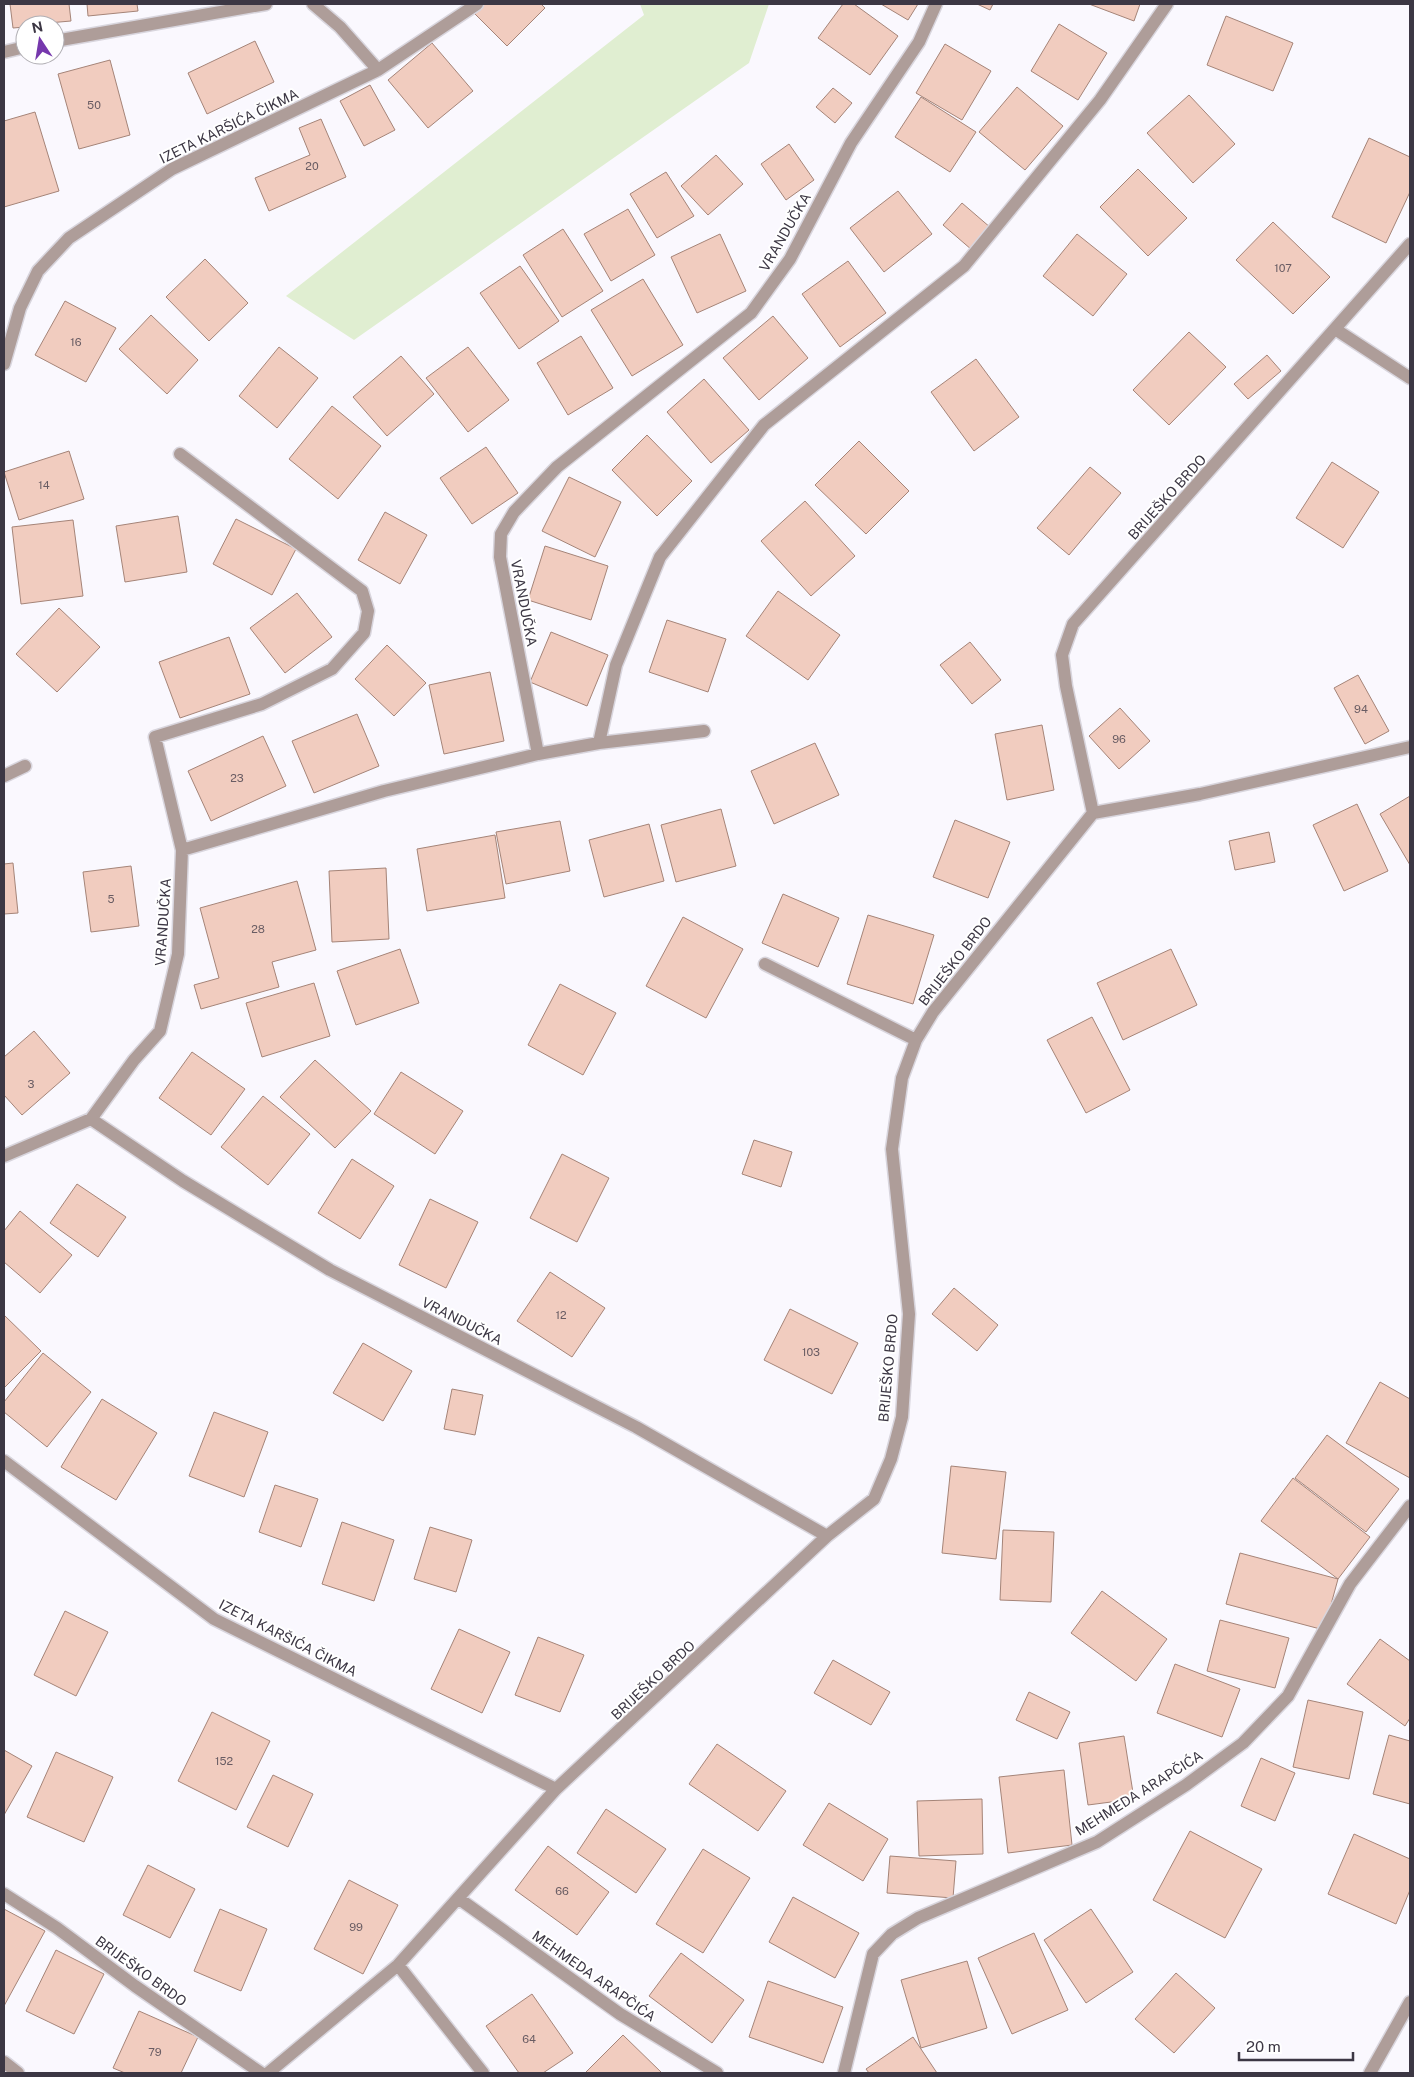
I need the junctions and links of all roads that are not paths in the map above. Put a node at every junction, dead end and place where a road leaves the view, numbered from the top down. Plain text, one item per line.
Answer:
1 (266, 4) edge
2 (313, 4) edge
3 (477, 4) edge
4 (936, 4) edge
5 (1167, 4) edge
6 (65, 39) edge
7 (378, 70) junction
8 (1409, 248) edge
9 (1335, 329) junction
10 (4, 364) edge
11 (1410, 378) edge
12 (180, 454) dead end
13 (704, 731) dead end
14 (600, 742) junction
15 (1410, 747) edge
16 (538, 754) junction
17 (25, 766) dead end
18 (4, 776) edge
19 (1093, 813) junction
20 (182, 850) junction
21 (765, 964) dead end
22 (916, 1040) junction
23 (91, 1119) junction
24 (4, 1156) edge
25 (4, 1461) edge
26 (1410, 1506) edge
27 (827, 1536) junction
28 (556, 1789) junction
29 (4, 1894) edge
30 (458, 1898) junction
31 (398, 1965) junction
32 (1410, 2002) edge
33 (4, 2062) edge
34 (18, 2073) edge
35 (261, 2073) edge
36 (268, 2073) edge
37 (483, 2073) edge
38 (718, 2073) edge
39 (844, 2073) edge
40 (1370, 2073) edge

1 - 6 street
2 - 7 street
3 - 7 street, IZETA KARŠIĆA ČIKMA
4 - 16 street, VRANDUČKA
5 - 14 street
7 - 10 street, IZETA KARŠIĆA ČIKMA
8 - 9 street, BRIJEŠKO BRDO
9 - 11 street
9 - 19 street, BRIJEŠKO BRDO
12 - 20 street, VRANDUČKA
13 - 14 street
14 - 16 street
15 - 19 street
16 - 20 street
17 - 18 street
19 - 22 street, BRIJEŠKO BRDO
20 - 23 street, VRANDUČKA
21 - 22 street
22 - 27 street, BRIJEŠKO BRDO
23 - 24 street
23 - 27 street, VRANDUČKA
25 - 28 street, IZETA KARŠIĆA ČIKMA
26 - 39 street, MEHMEDA ARAPČIĆA
27 - 28 street, BRIJEŠKO BRDO
28 - 30 street, BRIJEŠKO BRDO
29 - 35 street, BRIJEŠKO BRDO
30 - 31 street, BRIJEŠKO BRDO
30 - 38 street, MEHMEDA ARAPČIĆA
31 - 36 street, BRIJEŠKO BRDO
31 - 37 street
32 - 40 street
33 - 34 street

